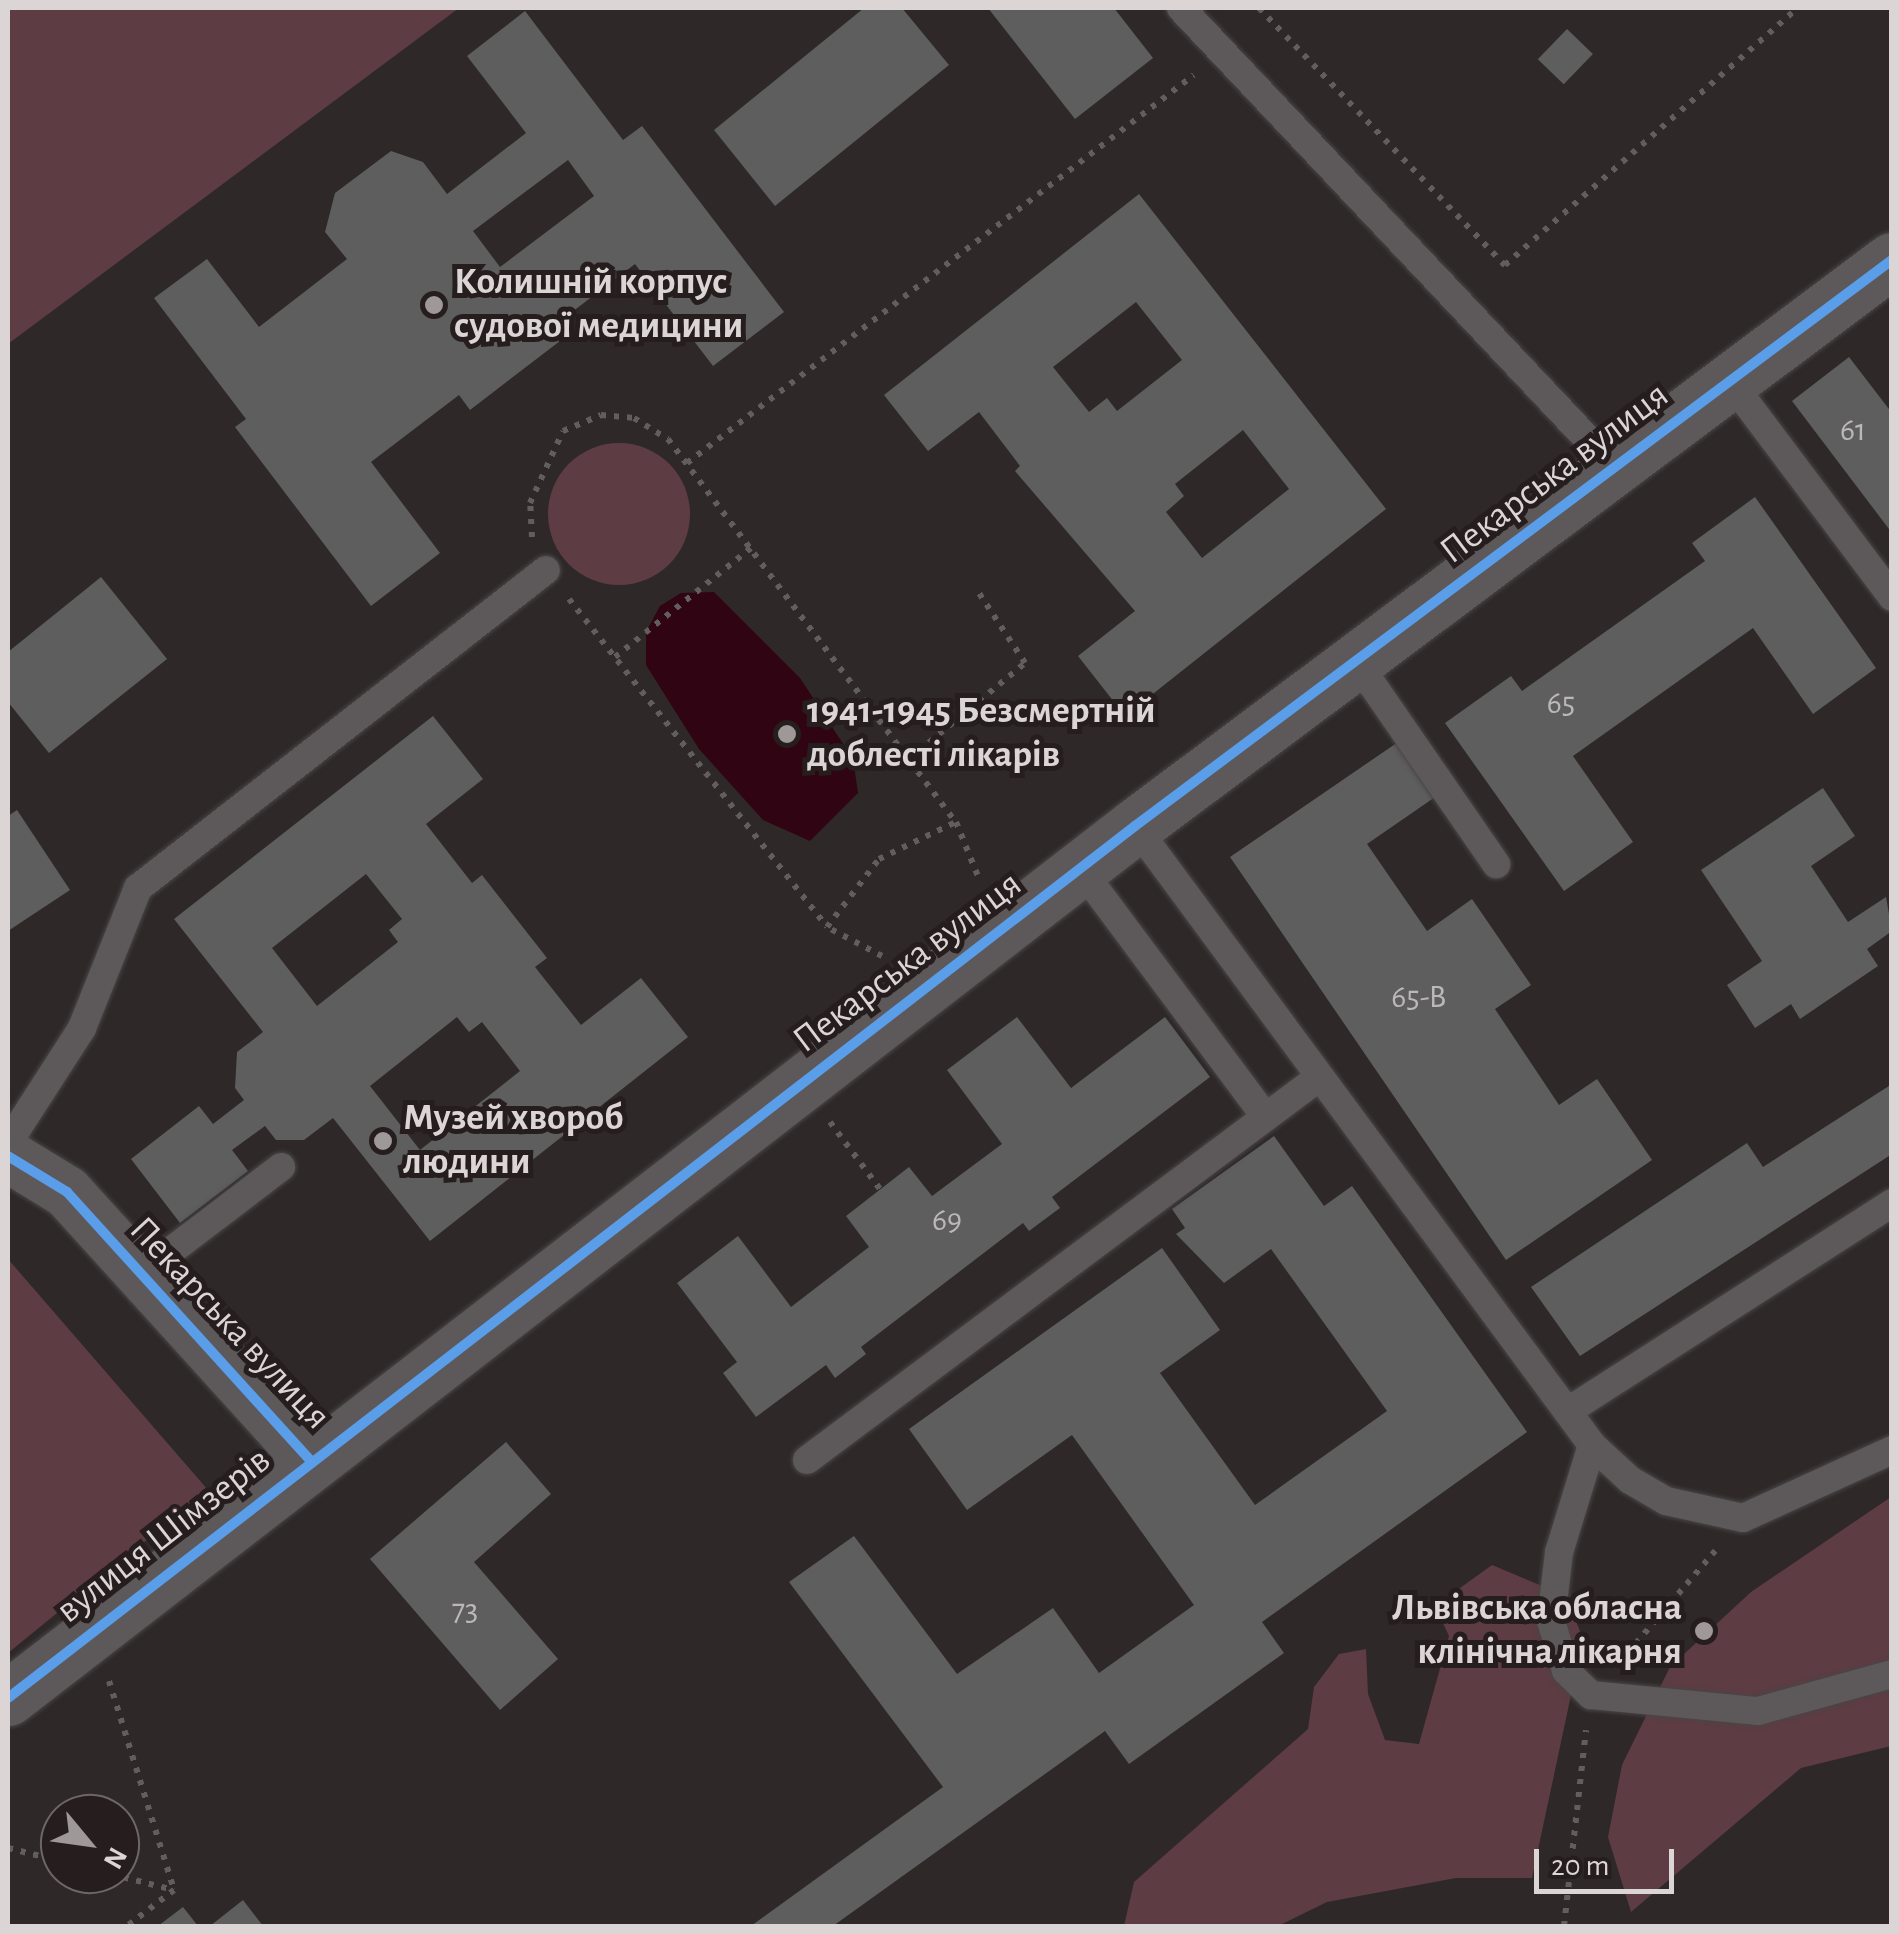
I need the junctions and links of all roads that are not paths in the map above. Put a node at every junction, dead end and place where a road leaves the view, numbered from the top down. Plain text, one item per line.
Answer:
1 (1181, 8) edge
2 (1892, 260) edge
3 (1730, 381) junction
4 (1614, 467) junction
5 (546, 570) road end
6 (1892, 598) edge
7 (1356, 661) junction
8 (1135, 826) junction
9 (1496, 864) dead end
10 (1080, 868) junction
11 (1318, 1078) junction
12 (1265, 1116) junction
13 (8, 1143) edge
14 (8, 1156) edge
15 (281, 1167) dead end
16 (1892, 1204) edge
17 (142, 1273) junction
18 (1568, 1411) junction
19 (1592, 1445) junction
20 (1892, 1450) edge
21 (310, 1460) junction
22 (807, 1460) dead end
23 (1892, 1674) edge
24 (8, 1698) edge

1 - 4 lane
2 - 3 street, Пекарська вулиця
3 - 4 street, Пекарська вулиця
3 - 6 lane
4 - 7 street, Пекарська вулиця
5 - 13 lane
7 - 8 street, Пекарська вулиця
7 - 9 lane
8 - 10 street, Пекарська вулиця
8 - 11 lane
10 - 12 lane
10 - 21 street, Пекарська вулиця
11 - 12 lane
11 - 18 lane
12 - 22 lane
14 - 17 street, Пекарська вулиця
15 - 17 lane
16 - 18 lane
17 - 21 street, Пекарська вулиця
18 - 19 lane
19 - 20 lane
19 - 23 lane
21 - 24 street, вулиця Шімзерів

